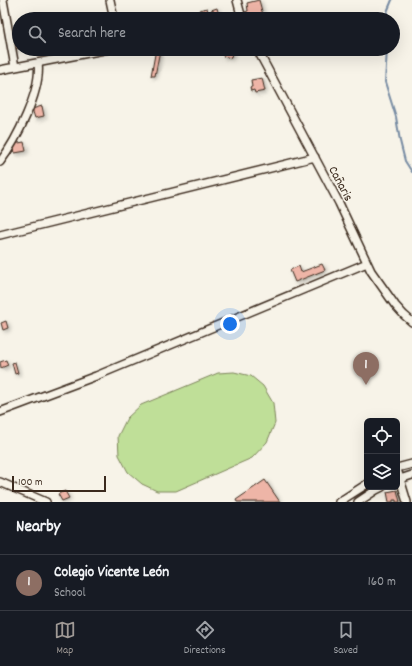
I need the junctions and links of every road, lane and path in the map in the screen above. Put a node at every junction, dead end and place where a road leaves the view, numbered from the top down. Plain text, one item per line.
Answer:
1 (3, 0) edge
2 (110, 0) edge
3 (237, 0) edge
4 (113, 12) edge
5 (240, 12) edge
6 (12, 50) edge
7 (13, 56) edge
8 (74, 56) edge
9 (261, 56) edge
10 (38, 63) junction
11 (15, 67) junction
12 (0, 70) edge
13 (315, 157) junction
14 (0, 162) edge
15 (0, 235) edge
16 (367, 262) junction
17 (412, 322) edge
18 (0, 412) edge
19 (412, 464) edge
20 (400, 467) edge
21 (412, 475) edge
22 (400, 479) edge
23 (0, 482) edge
24 (400, 482) edge
25 (364, 486) edge
26 (376, 490) edge
27 (30, 499) edge
28 (46, 502) edge
29 (339, 502) edge
30 (358, 502) edge
31 (407, 502) edge

1 - 6 street
2 - 4 street
3 - 5 street
7 - 11 street
8 - 10 street
9 - 13 street, Cañaris
10 - 11 street
10 - 14 street
11 - 12 street
13 - 15 street
13 - 16 street, Cañaris
16 - 17 street, Cañaris
16 - 18 street
19 - 20 street
21 - 22 street
23 - 27 street
24 - 31 street
25 - 29 street
26 - 30 street
27 - 28 street

